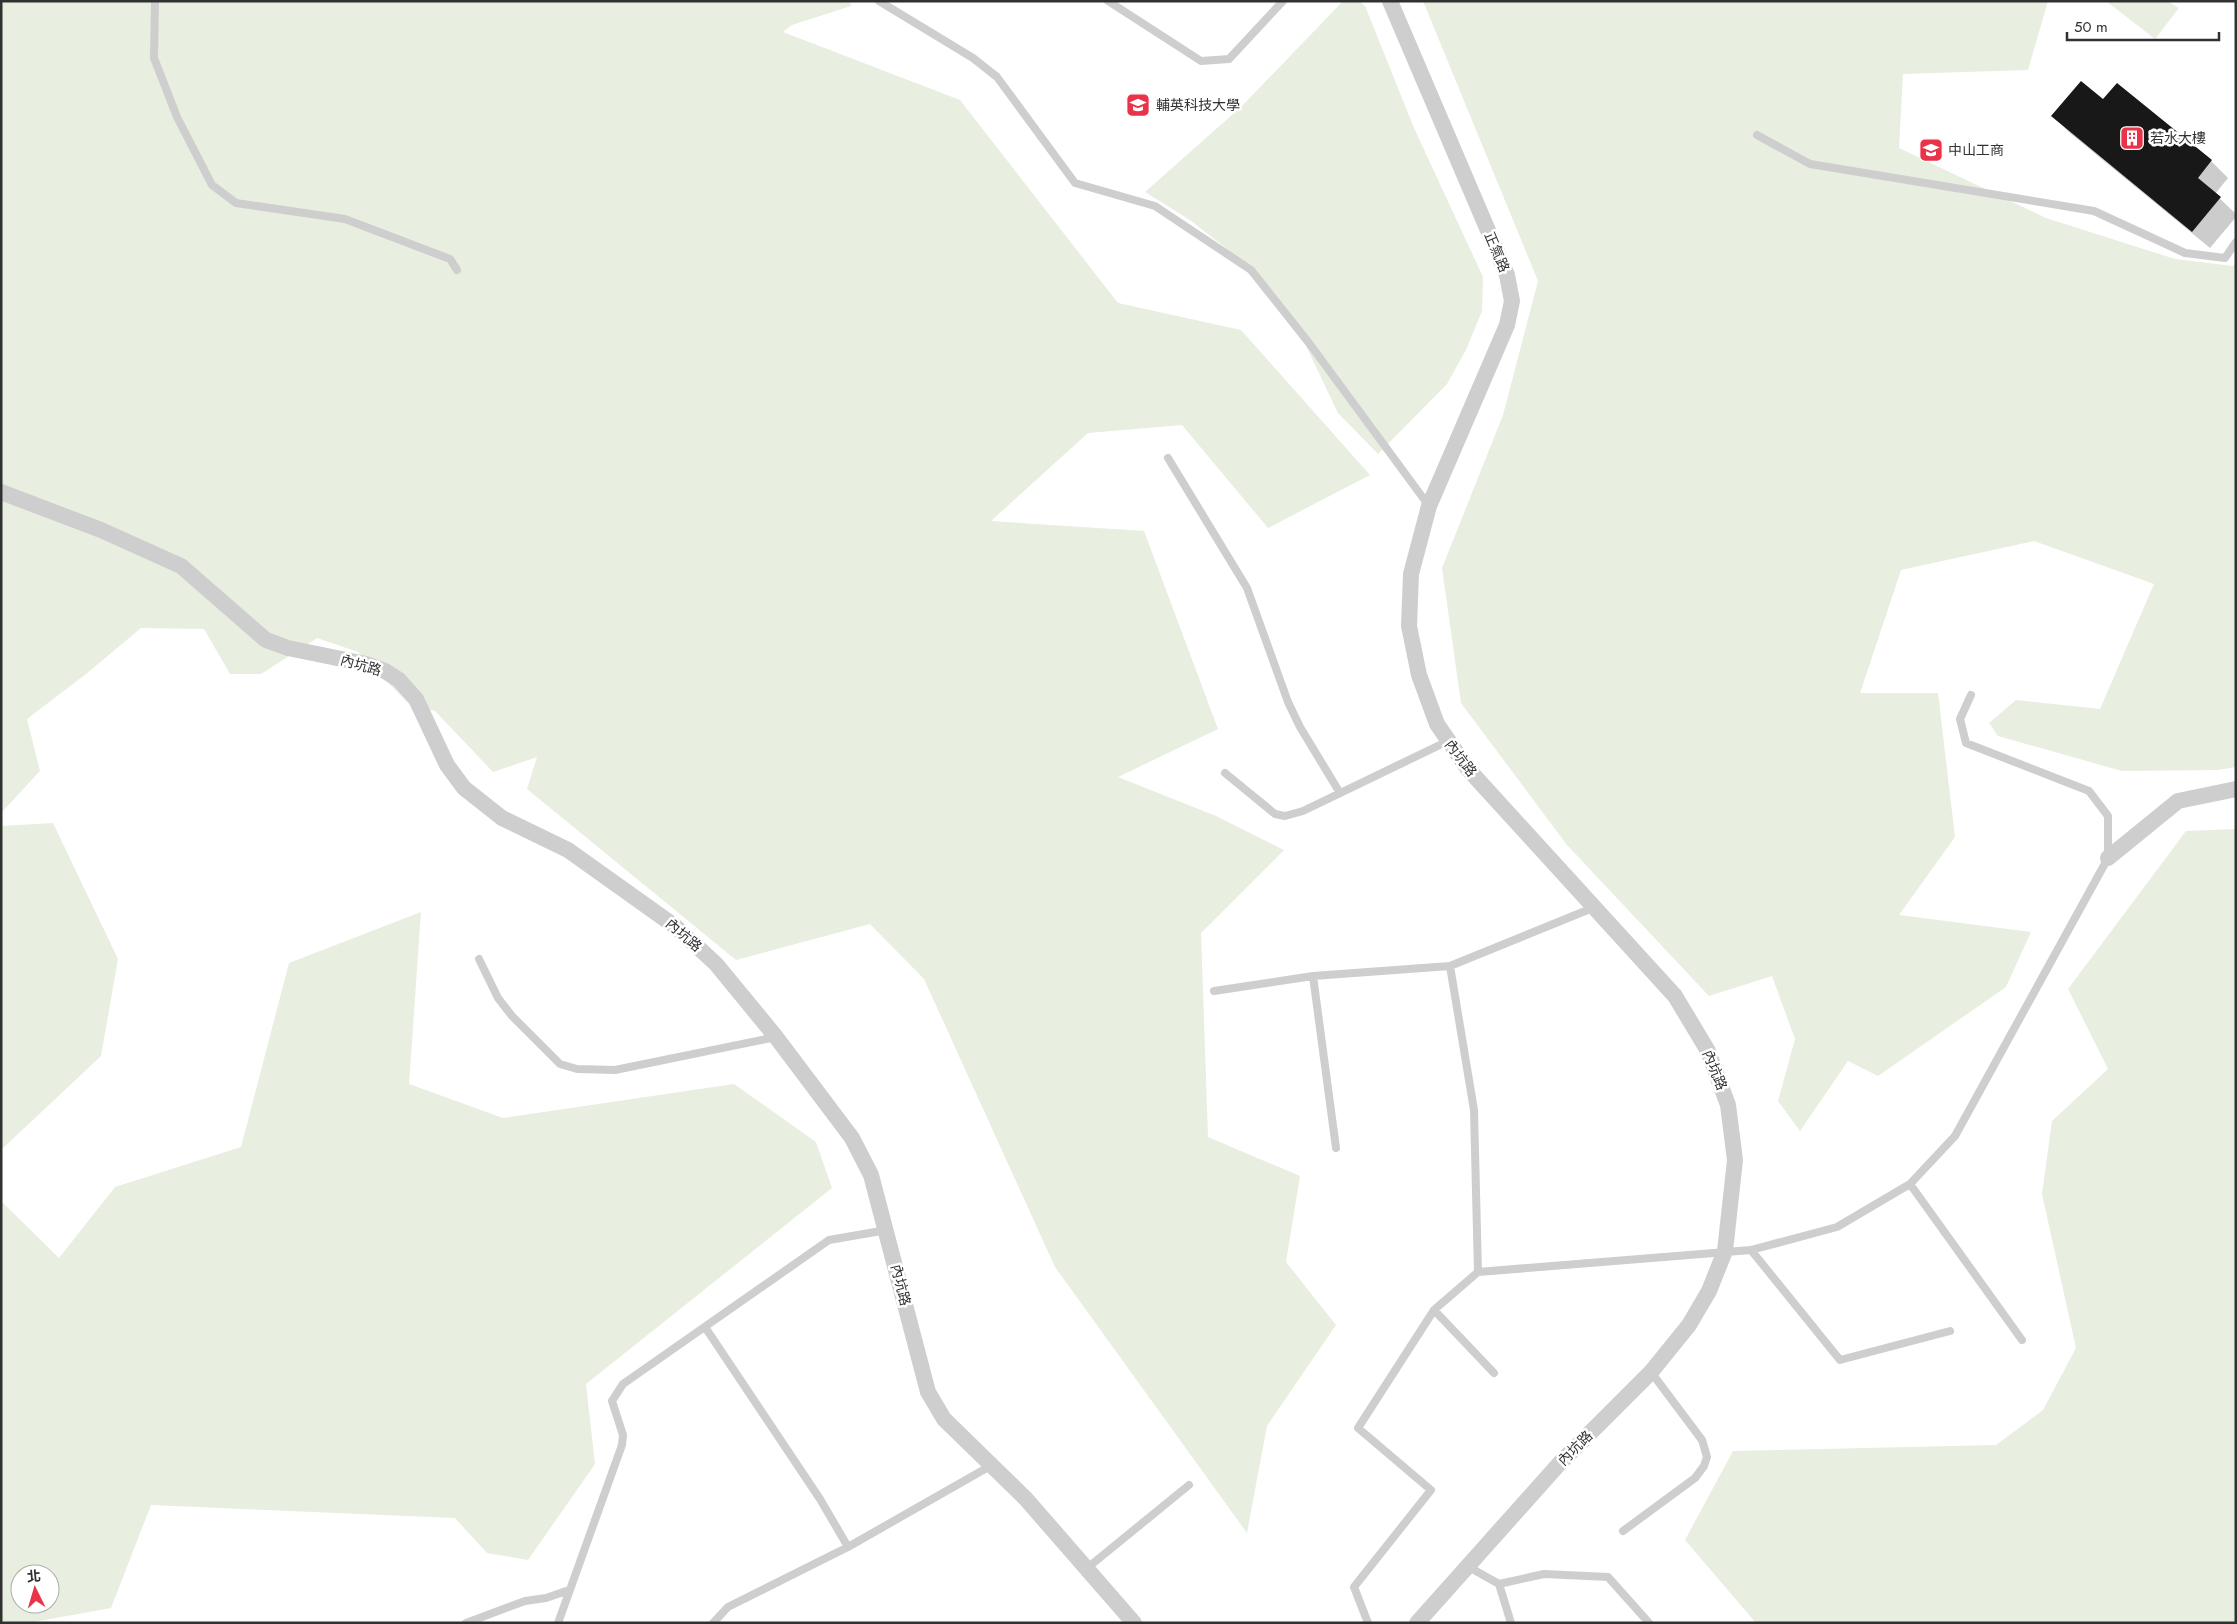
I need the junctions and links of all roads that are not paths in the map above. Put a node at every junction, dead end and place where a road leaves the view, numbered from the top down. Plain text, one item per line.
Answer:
1 (155, 1) edge
2 (879, 1) edge
3 (1108, 1) edge
4 (1283, 1) edge
5 (1390, 1) edge
6 (1758, 135) dead end
7 (2236, 242) edge
8 (457, 270) dead end
9 (1168, 458) dead end
10 (1, 492) edge
11 (1429, 506) junction
12 (1971, 695) dead end
13 (1448, 741) junction
14 (1225, 772) dead end
15 (2236, 789) edge
16 (1340, 793) junction
17 (2108, 858) junction
18 (1594, 907) junction
19 (479, 959) dead end
20 (1450, 966) junction
21 (1313, 976) junction
22 (1214, 991) dead end
23 (776, 1037) junction
24 (1336, 1148) dead end
25 (1910, 1184) junction
26 (886, 1230) junction
27 (1752, 1250) junction
28 (1725, 1251) junction
29 (1478, 1272) junction
30 (1434, 1310) junction
31 (705, 1326) junction
32 (1950, 1331) dead end
33 (2022, 1340) dead end
34 (1651, 1372) junction
35 (1494, 1373) dead end
36 (992, 1465) junction
37 (1189, 1485) dead end
38 (1623, 1531) dead end
39 (848, 1547) junction
40 (1467, 1566) junction
41 (1086, 1569) junction
42 (1498, 1584) junction
43 (569, 1590) junction
44 (558, 1621) edge
45 (466, 1623) edge
46 (713, 1623) edge
47 (1134, 1623) edge
48 (1368, 1623) edge
49 (1417, 1623) edge
50 (1510, 1623) edge
51 (1649, 1623) edge

1 - 8 lane
2 - 11 lane
3 - 4 lane
5 - 11 street, 正氣路
6 - 7 lane
9 - 16 lane
10 - 23 street, 內坑路
11 - 13 street, 內坑路
12 - 17 lane
13 - 16 lane
13 - 18 street, 內坑路
14 - 16 lane
15 - 17 street
17 - 25 lane
18 - 20 lane
18 - 28 street, 內坑路
19 - 23 lane
20 - 21 lane
20 - 29 lane
21 - 22 lane
21 - 24 lane
23 - 26 street, 內坑路
25 - 27 lane
25 - 33 lane
26 - 31 lane
26 - 36 street, 內坑路
27 - 28 lane
27 - 32 lane
28 - 29 lane
28 - 34 street, 內坑路
29 - 30 lane
30 - 35 lane
30 - 48 lane
31 - 39 lane
31 - 43 lane
34 - 38 lane
34 - 40 street, 內坑路
36 - 39 lane
36 - 41 street, 內坑路
37 - 41 lane
39 - 46 lane
40 - 42 lane
40 - 49 street, 內坑路
41 - 47 street, 內坑路
42 - 50 lane
42 - 51 lane
43 - 44 lane
43 - 45 lane

